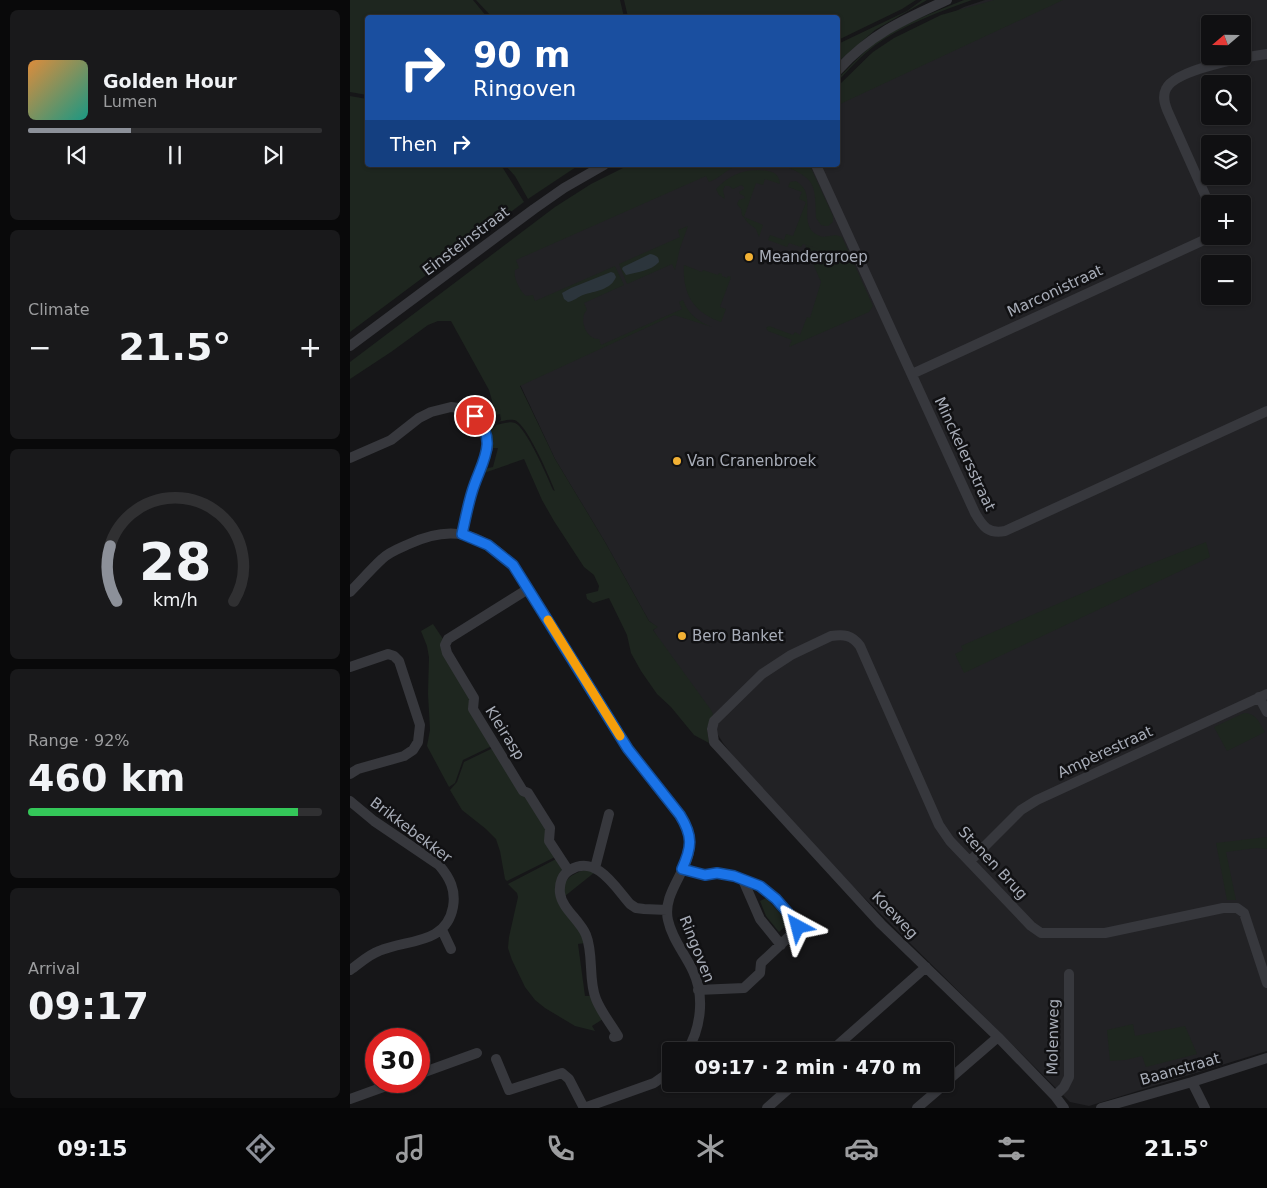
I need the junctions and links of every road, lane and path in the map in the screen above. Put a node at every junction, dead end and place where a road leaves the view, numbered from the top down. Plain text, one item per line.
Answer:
1 (947, 0) edge
2 (1267, 54) edge
3 (840, 67) edge
4 (601, 167) edge
5 (817, 167) edge
6 (1205, 195) edge
7 (1201, 241) edge
8 (350, 346) edge
9 (912, 374) junction
10 (1267, 411) edge
11 (350, 458) edge
12 (462, 534) junction
13 (528, 589) junction
14 (350, 592) edge
15 (350, 667) edge
16 (1263, 696) edge
17 (1267, 712) edge
18 (712, 736) joint
19 (350, 774) edge
20 (350, 801) edge
21 (609, 814) dead end
22 (970, 861) junction
23 (595, 868) junction
24 (682, 869) junction
25 (568, 870) junction
26 (743, 880) junction
27 (667, 910) junction
28 (442, 930) junction
29 (781, 945) junction
30 (451, 949) dead end
31 (926, 967) junction
32 (350, 970) edge
33 (1069, 974) dead end
34 (1267, 983) edge
35 (698, 990) junction
36 (998, 1037) junction
37 (614, 1038) dead end
38 (693, 1042) edge
39 (841, 1042) edge
40 (477, 1053) dead end
41 (1267, 1058) edge
42 (496, 1059) dead end
43 (430, 1070) edge
44 (954, 1076) edge
45 (662, 1077) edge
46 (1192, 1082) junction
47 (785, 1092) edge
48 (936, 1092) edge
49 (368, 1093) edge
50 (1055, 1096) junction
51 (350, 1100) edge
52 (353, 1108) edge
53 (584, 1108) edge
54 (767, 1108) edge
55 (917, 1108) edge
56 (1064, 1108) edge
57 (1101, 1108) edge
58 (1205, 1108) edge

1 - 3 street
2 - 6 street
4 - 8 street, Einsteinstraat
5 - 9 street, Minckelersstraat
7 - 9 street, Marconistraat
9 - 10 street, Minckelersstraat
11 - 12 street
12 - 13 street, Ringoven
12 - 14 street, Ringoven
13 - 24 street, Ringoven
13 - 25 street, Kleirasp
15 - 19 street
16 - 17 street
16 - 22 street, Ampèrestraat
18 - 22 street, Stenen Brug
18 - 31 street, Koeweg
20 - 28 street, Brikkebekker
21 - 23 street
22 - 34 street, Stenen Brug
23 - 25 street
23 - 27 street
24 - 26 street
24 - 27 street, Ringoven
25 - 37 street
26 - 29 street
26 - 29 street
27 - 35 street, Ringoven
28 - 30 street
28 - 32 street
29 - 35 street
31 - 36 street, Koeweg
31 - 39 street
33 - 50 street, Molenweg
35 - 38 street, Ringoven
36 - 44 street
36 - 50 street, Koeweg
40 - 43 street
41 - 46 street, Baanstraat
42 - 53 street
45 - 53 street
46 - 57 street, Baanstraat
46 - 58 street
47 - 54 street
48 - 55 street
49 - 51 street
50 - 56 street, Koeweg
51 - 52 street

